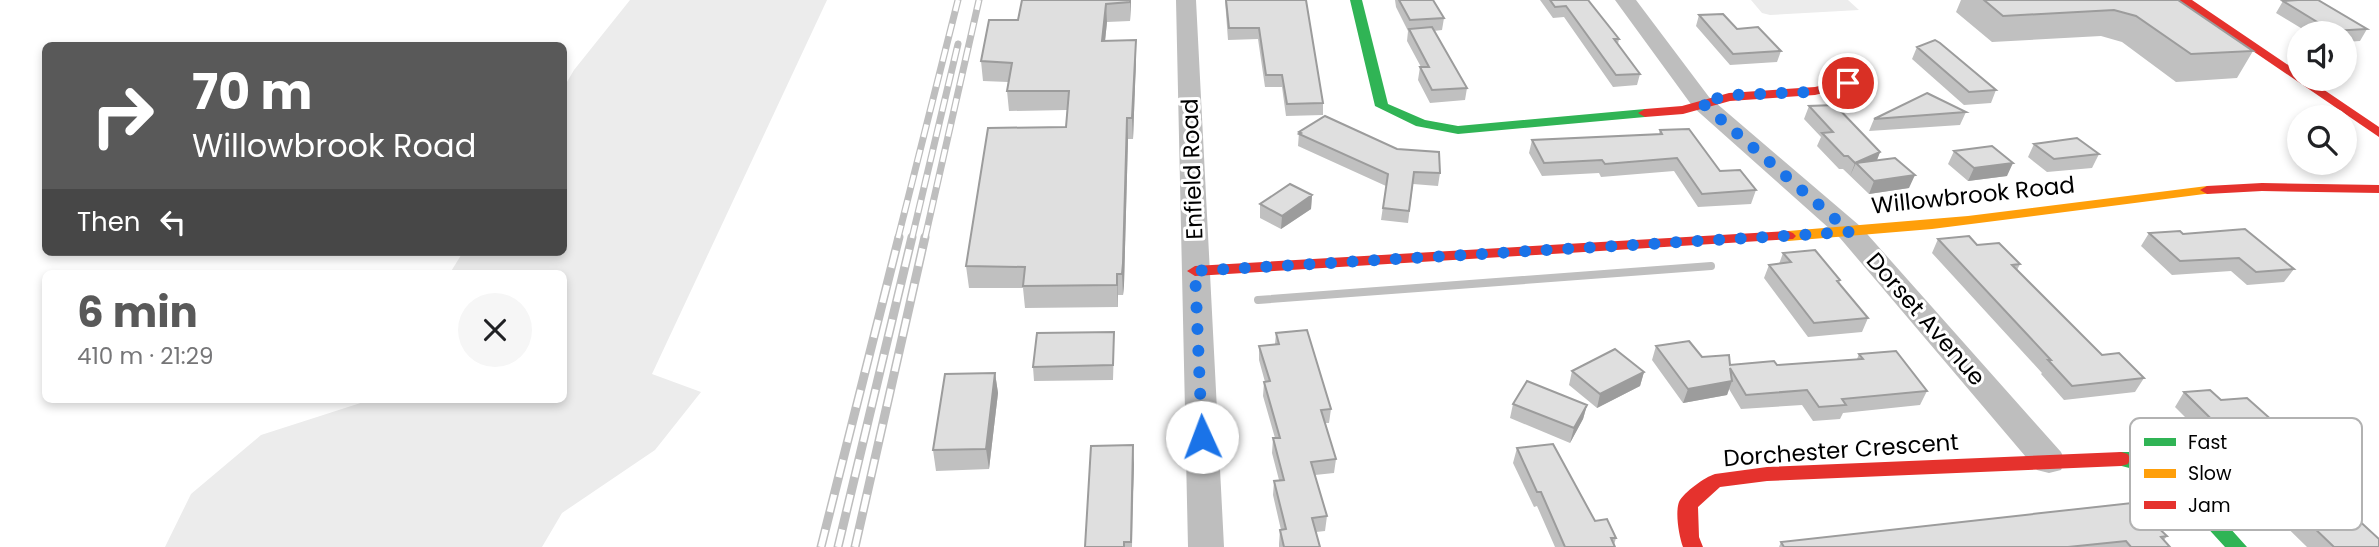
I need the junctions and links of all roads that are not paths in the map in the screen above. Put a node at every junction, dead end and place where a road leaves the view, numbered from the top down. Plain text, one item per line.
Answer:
1 (1186, 0) edge
2 (1356, 0) edge
3 (1625, 0) edge
4 (2184, 0) edge
5 (1867, 78) dead end
6 (1701, 102) junction
7 (2379, 133) edge
8 (2379, 190) edge
9 (1850, 232) junction
10 (1195, 271) junction
11 (2130, 459) edge
12 (2049, 461) junction
13 (2221, 530) edge
14 (1206, 547) edge
15 (1693, 547) edge
16 (2236, 547) edge

1 - 10 street, Enfield Road
2 - 6 street
3 - 6 street, Dorset Avenue
4 - 7 street
5 - 6 street
6 - 9 street, Dorset Avenue
8 - 9 street, Willowbrook Road
9 - 10 street, Willowbrook Road
9 - 12 street, Dorset Avenue
10 - 14 street, Enfield Road
11 - 12 street
12 - 15 street, Dorchester Crescent
13 - 16 street

